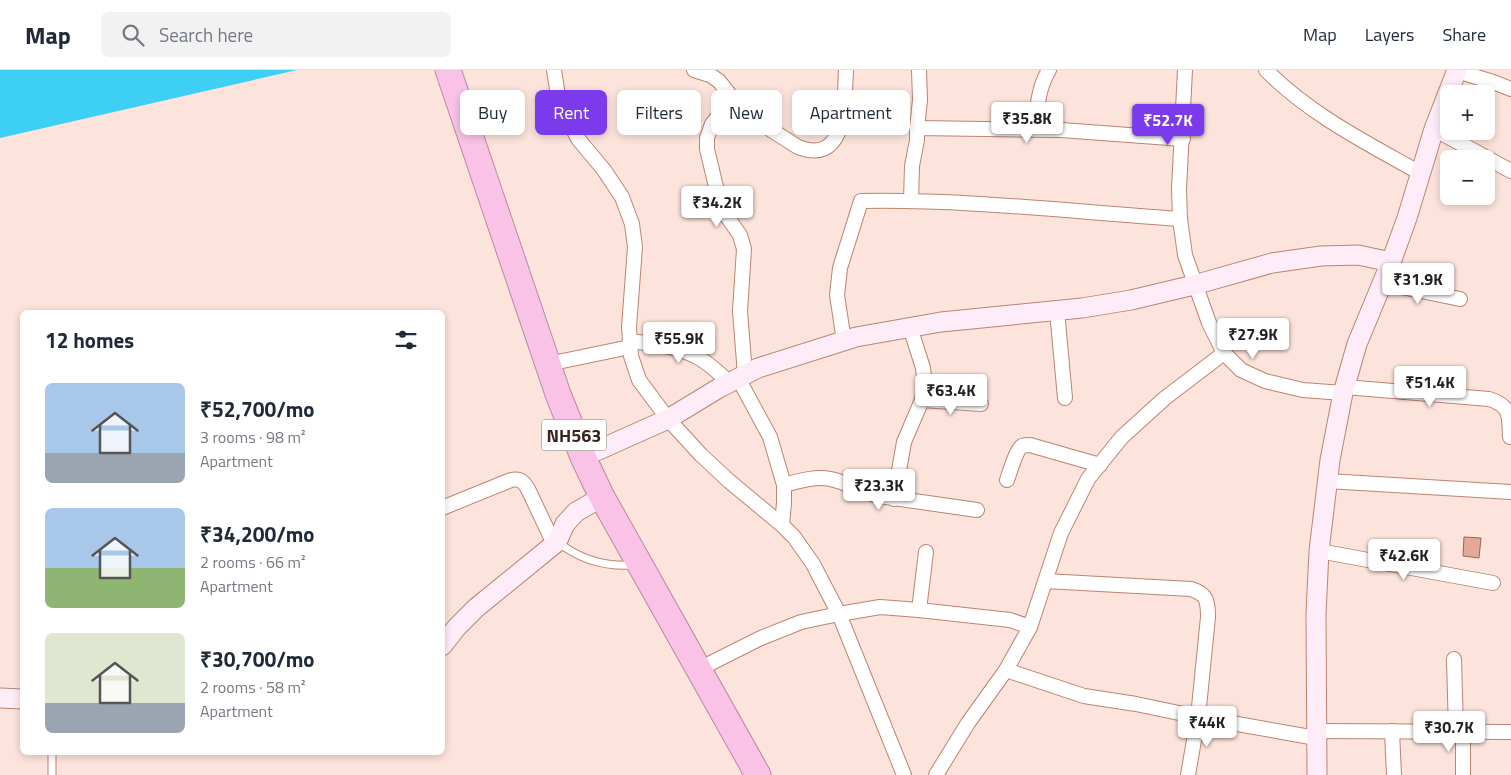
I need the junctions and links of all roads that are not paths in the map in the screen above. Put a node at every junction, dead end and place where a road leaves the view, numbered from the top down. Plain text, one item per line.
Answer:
1 (448, 70) edge
2 (554, 70) edge
3 (694, 70) edge
4 (846, 70) edge
5 (919, 70) edge
6 (1049, 70) edge
7 (1185, 70) edge
8 (1266, 70) edge
9 (1457, 70) edge
10 (1511, 89) edge
11 (727, 90) edge
12 (711, 126) edge
13 (917, 128) junction
14 (1035, 129) junction
15 (1434, 129) junction
16 (781, 135) edge
17 (1183, 139) junction
18 (1511, 171) edge
19 (1420, 172) junction
20 (911, 201) junction
21 (1180, 219) junction
22 (1391, 262) junction
23 (1382, 283) junction
24 (1194, 285) junction
25 (1460, 299) dead end
26 (1057, 310) junction
27 (910, 327) junction
28 (844, 341) junction
29 (630, 344) junction
30 (1224, 353) junction
31 (548, 364) junction
32 (738, 378) junction
33 (1344, 390) junction
34 (1065, 398) dead end
35 (922, 400) junction
36 (982, 404) dead end
37 (668, 419) junction
38 (1510, 437) dead end
39 (583, 457) junction
40 (1100, 465) junction
41 (1007, 480) dead end
42 (1327, 481) junction
43 (784, 485) junction
44 (1511, 492) edge
45 (602, 497) junction
46 (894, 498) junction
47 (445, 507) edge
48 (977, 510) dead end
49 (782, 525) junction
50 (556, 543) junction
51 (1319, 551) junction
52 (926, 552) dead end
53 (640, 565) junction
54 (1045, 581) junction
55 (1494, 583) dead end
56 (919, 610) junction
57 (839, 614) junction
58 (1030, 626) junction
59 (445, 642) edge
60 (1454, 659) dead end
61 (699, 669) junction
62 (1006, 670) junction
63 (0, 698) edge
64 (20, 699) edge
65 (1198, 717) junction
66 (1392, 731) junction
67 (1460, 732) junction
68 (1511, 732) edge
69 (1316, 734) junction
70 (52, 755) edge
71 (52, 775) edge
72 (758, 775) edge
73 (904, 775) edge
74 (936, 775) edge
75 (1188, 775) edge
76 (1317, 775) edge
77 (1394, 775) edge
78 (1463, 775) edge

1 - 31 highway, NH563
2 - 29 street
3 - 11 street
4 - 16 street
5 - 13 street
6 - 14 street
7 - 17 street
8 - 19 street
9 - 10 street
9 - 15 street
12 - 32 street
13 - 14 street
13 - 20 street
14 - 17 street
15 - 18 street
15 - 19 street
17 - 21 street
19 - 22 street
20 - 21 street
20 - 28 street
21 - 24 street
22 - 23 street
22 - 24 street
23 - 25 street
23 - 33 street
24 - 26 street
24 - 30 street
26 - 27 street
26 - 34 street
27 - 28 street
27 - 35 street
28 - 32 street
29 - 31 street
29 - 32 street
29 - 37 street
30 - 33 street
30 - 40 street
31 - 39 highway, NH563
32 - 37 street
32 - 43 street
33 - 38 street
33 - 42 street
35 - 36 street
35 - 46 street
37 - 39 street
37 - 49 street
39 - 45 highway, NH563
40 - 41 street
40 - 54 street
42 - 44 street
42 - 51 street
43 - 46 street
43 - 49 street
45 - 50 street
45 - 53 highway, NH563
46 - 48 street
47 - 50 street
49 - 57 street
50 - 53 lane
50 - 59 street
51 - 55 street
51 - 69 street
52 - 56 street
53 - 61 highway, NH563
54 - 58 street
54 - 65 street
56 - 57 street
56 - 58 street
57 - 61 street
57 - 73 street
58 - 62 street
60 - 67 street
61 - 72 highway, NH563
62 - 65 street
62 - 74 street
63 - 64 street
65 - 69 street
65 - 75 street
66 - 67 street
66 - 69 street
66 - 77 street
67 - 68 street
67 - 78 street
69 - 76 street
70 - 71 lane

